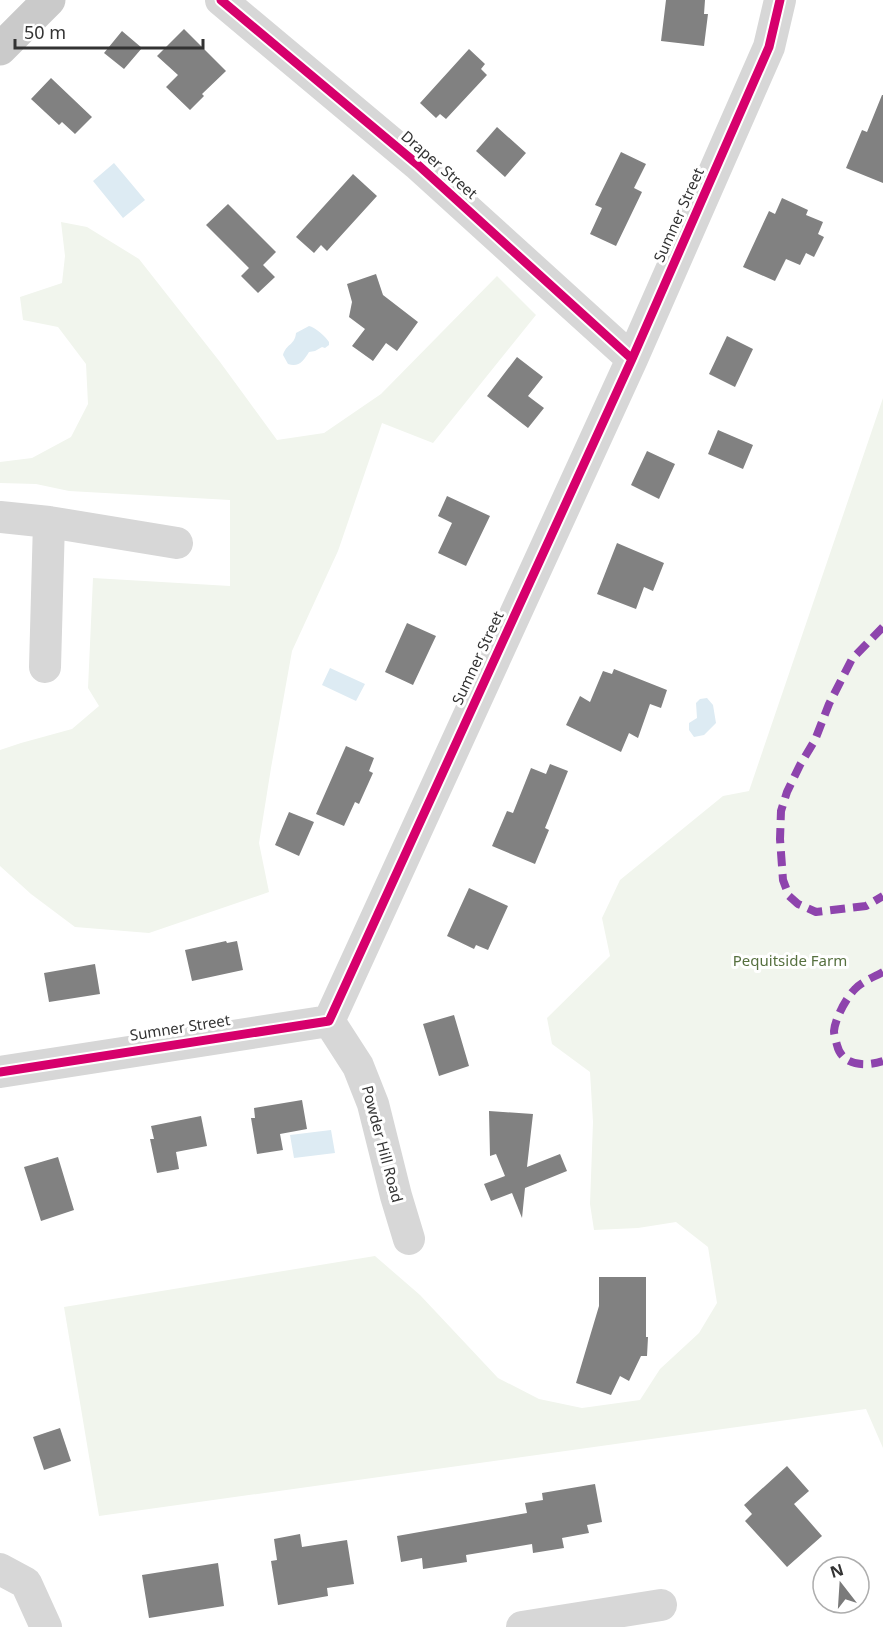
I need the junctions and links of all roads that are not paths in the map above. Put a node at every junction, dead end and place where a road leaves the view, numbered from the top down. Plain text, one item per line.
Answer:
1 (49, 0) edge
2 (221, 0) edge
3 (780, 0) edge
4 (0, 49) edge
5 (632, 359) junction
6 (0, 517) edge
7 (49, 522) junction
8 (177, 543) dead end
9 (45, 667) dead end
10 (329, 1021) junction
11 (0, 1072) edge
12 (409, 1239) dead end
13 (0, 1569) edge
14 (661, 1605) dead end
15 (46, 1627) edge
16 (522, 1627) edge

1 - 4 main road
2 - 5 street, Draper Street
3 - 5 street, Sumner Street
5 - 10 street, Sumner Street
6 - 7 street
7 - 8 street
7 - 9 street
10 - 11 street, Sumner Street
10 - 12 street, Powder Hill Road
13 - 15 street
14 - 16 street

